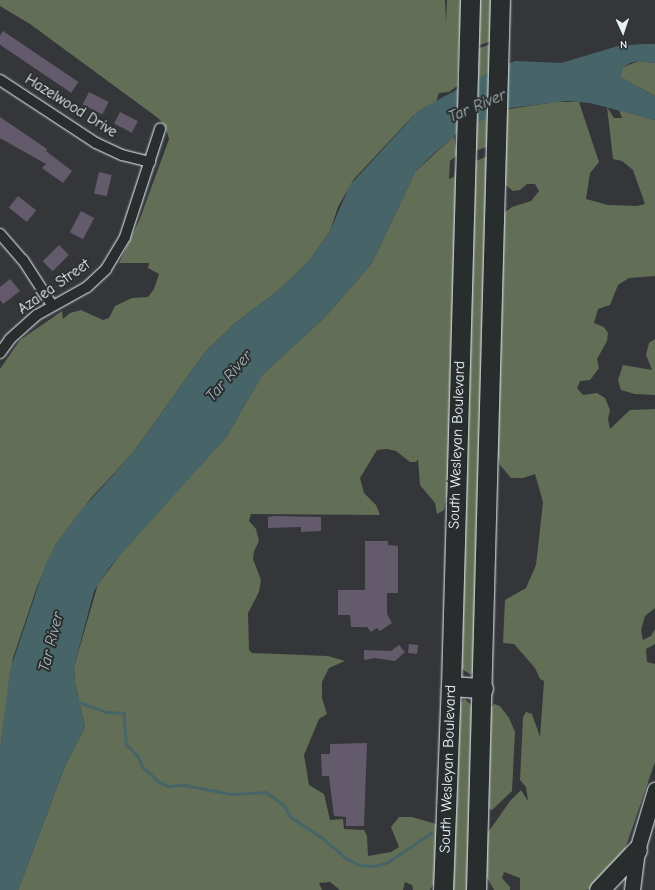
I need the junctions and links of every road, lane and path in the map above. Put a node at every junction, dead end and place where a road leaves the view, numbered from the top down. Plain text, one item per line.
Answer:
1 (470, 0) edge
2 (500, 0) edge
3 (0, 80) edge
4 (160, 129) dead end
5 (150, 162) junction
6 (0, 234) edge
7 (52, 305) junction
8 (0, 353) edge
9 (451, 686) junction
10 (483, 688) junction
11 (655, 790) edge
12 (637, 850) junction
13 (477, 864) junction
14 (443, 890) edge
15 (476, 890) edge
16 (488, 890) edge
17 (599, 890) edge
18 (632, 890) edge

1 - 9 highway, South Wesleyan Boulevard
2 - 10 highway, South Wesleyan Boulevard
3 - 5 street, Hazelwood Drive
4 - 5 street, Azalea Street
5 - 7 street, Azalea Street
6 - 7 street
7 - 8 street, Azalea Street
9 - 10 highway
9 - 14 highway, South Wesleyan Boulevard
10 - 13 highway, South Wesleyan Boulevard
11 - 12 main road
12 - 17 highway
12 - 18 main road
13 - 15 highway, South Wesleyan Boulevard
13 - 16 highway

